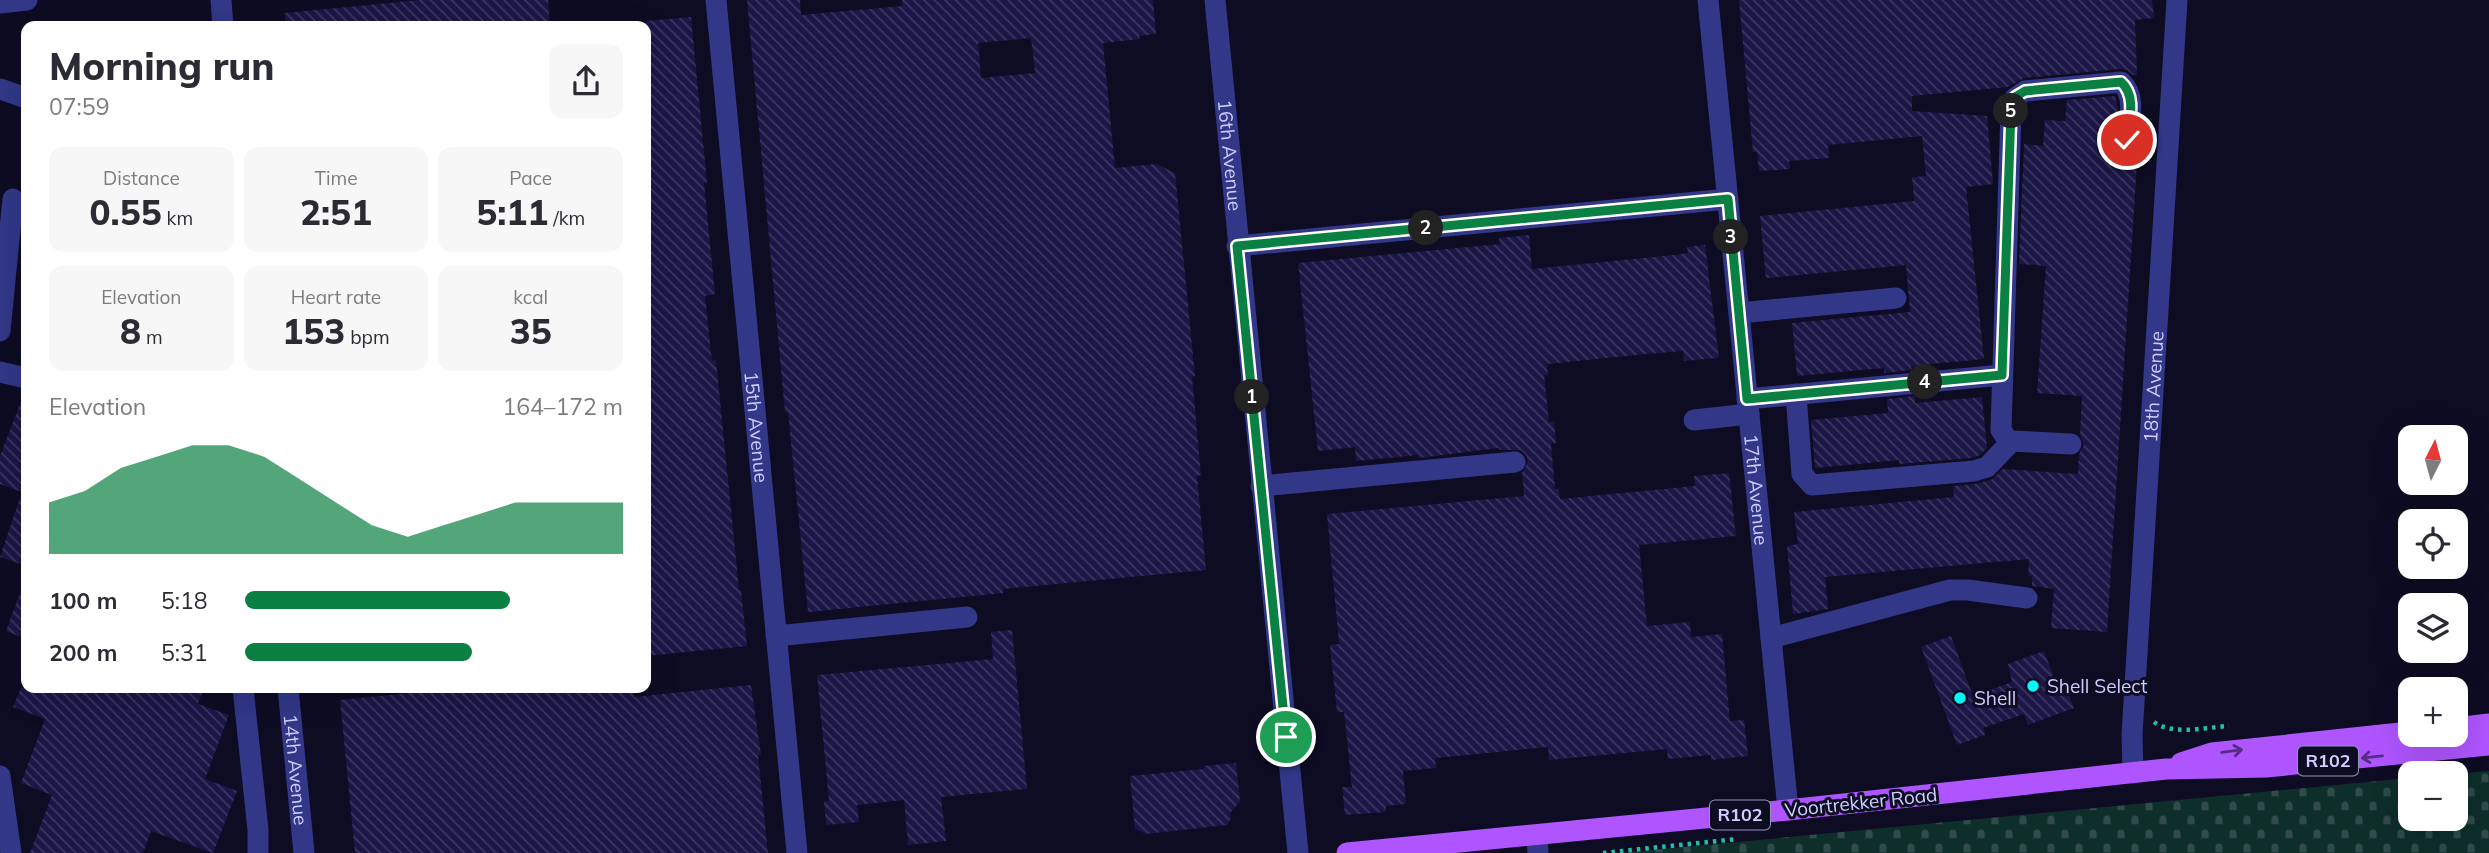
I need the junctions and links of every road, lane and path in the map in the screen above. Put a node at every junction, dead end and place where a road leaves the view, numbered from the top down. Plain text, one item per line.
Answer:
1 (27, 0) edge
2 (220, 0) edge
3 (716, 0) edge
4 (1215, 0) edge
5 (1708, 0) edge
6 (2177, 0) edge
7 (0, 3) edge
8 (222, 21) edge
9 (0, 89) edge
10 (21, 96) edge
11 (2127, 140) dead end
12 (13, 199) dead end
13 (1728, 199) junction
14 (1237, 246) junction
15 (1896, 298) dead end
16 (1739, 313) junction
17 (0, 331) edge
18 (0, 372) edge
19 (2002, 375) junction
20 (21, 378) edge
21 (1796, 394) junction
22 (1748, 407) junction
23 (1693, 420) dead end
24 (2012, 441) junction
25 (2071, 444) dead end
26 (1514, 462) dead end
27 (1261, 486) junction
28 (2027, 598) dead end
29 (968, 617) dead end
30 (776, 636) junction
31 (1771, 638) junction
32 (244, 693) edge
33 (288, 693) edge
34 (2151, 719) dead end
35 (2489, 724) edge
36 (2229, 726) dead end
37 (2468, 726) edge
38 (2398, 733) edge
39 (2489, 745) edge
40 (2166, 769) junction
41 (2133, 773) junction
42 (0, 776) edge
43 (1788, 810) junction
44 (1748, 838) dead end
45 (1537, 844) edge
46 (11, 853) edge
47 (258, 853) edge
48 (304, 853) edge
49 (797, 853) edge
50 (1298, 853) edge
51 (1347, 853) edge
52 (1603, 853) edge

1 - 7 street
2 - 8 street
3 - 30 street, 15th Avenue
4 - 14 street, 16th Avenue
5 - 13 street, 17th Avenue
6 - 41 street, 18th Avenue
9 - 10 street
11 - 19 street
12 - 17 street
13 - 14 street
13 - 16 street, 17th Avenue
14 - 27 street, 16th Avenue
15 - 16 street
16 - 22 street, 17th Avenue
18 - 20 street
19 - 21 street
19 - 24 street
21 - 22 street
21 - 24 street
22 - 23 street
22 - 31 street, 17th Avenue
24 - 25 street
26 - 27 street
27 - 50 street, 16th Avenue
28 - 31 street
29 - 30 street
30 - 49 street, 15th Avenue
31 - 43 street, 17th Avenue
32 - 47 street
33 - 48 street, 14th Avenue
34 - 36 path
35 - 37 main road
40 -> 38 main road, Voortrekker Road / R102
39 -> 40 main road, Voortrekker Road / R102
40 - 41 main road, Voortrekker Road / R102
41 - 43 main road, Voortrekker Road / R102
42 - 46 street
43 - 45 main road, Voortrekker Road / R102
44 - 52 path
45 - 51 main road, Voortrekker Road / R102

